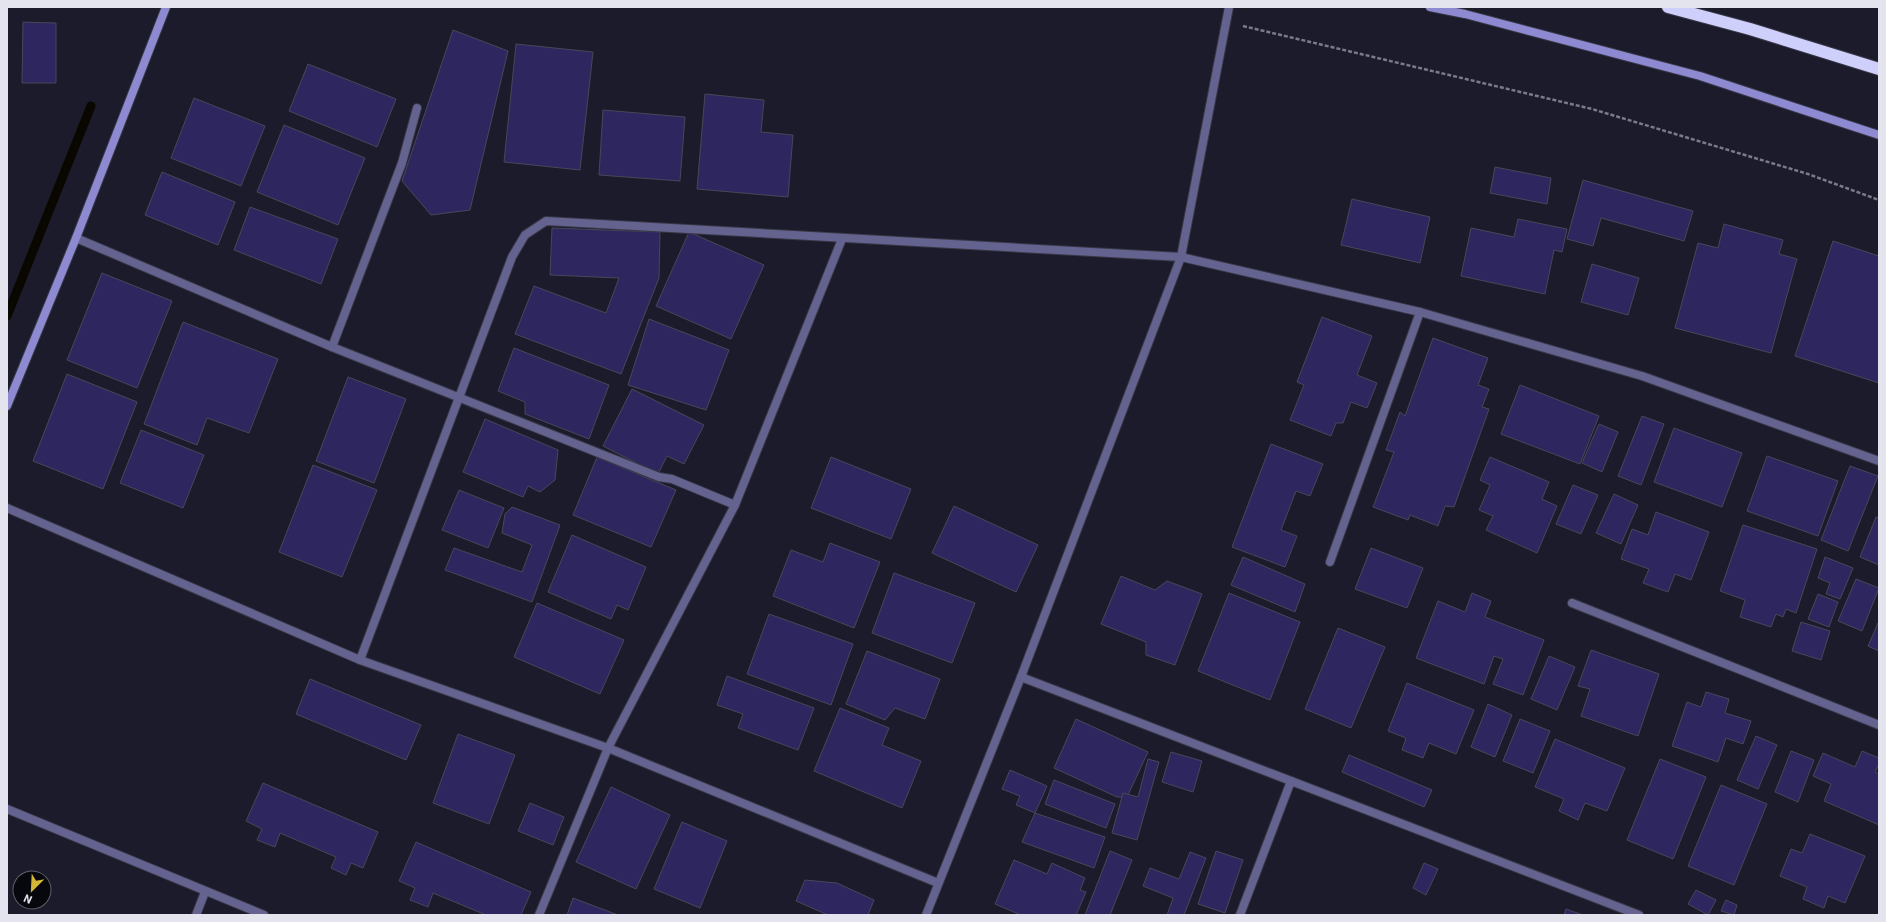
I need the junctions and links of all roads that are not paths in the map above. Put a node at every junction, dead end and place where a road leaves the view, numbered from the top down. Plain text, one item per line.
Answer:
1 (166, 7) edge
2 (1229, 7) edge
3 (1430, 7) edge
4 (1668, 7) edge
5 (1879, 69) edge
6 (417, 108) dead end
7 (1879, 135) edge
8 (76, 238) junction
9 (842, 239) junction
10 (1181, 257) junction
11 (1420, 312) junction
12 (332, 346) junction
13 (460, 397) junction
14 (7, 406) edge
15 (1879, 460) edge
16 (735, 505) junction
17 (7, 508) edge
18 (1330, 562) dead end
19 (1572, 603) dead end
20 (360, 660) junction
21 (1021, 677) junction
22 (1879, 725) edge
23 (608, 748) junction
24 (1291, 781) junction
25 (7, 809) edge
26 (938, 883) junction
27 (205, 892) junction
28 (196, 915) edge
29 (264, 915) edge
30 (539, 915) edge
31 (926, 915) edge
32 (1240, 915) edge
33 (1639, 915) edge

1 - 8 main road
2 - 10 street
3 - 7 main road
4 - 5 highway
6 - 12 street
8 - 12 street
8 - 14 main road
9 - 10 street
9 - 13 street
9 - 16 street
10 - 11 street
10 - 21 street
11 - 15 street
11 - 18 street
12 - 13 street
13 - 16 street
13 - 20 street
16 - 23 street
17 - 20 street
19 - 22 street
20 - 23 street
21 - 24 street
21 - 26 street
23 - 26 street
23 - 30 street
24 - 32 street
24 - 33 street
25 - 27 street
26 - 31 street
27 - 28 street
27 - 29 street

